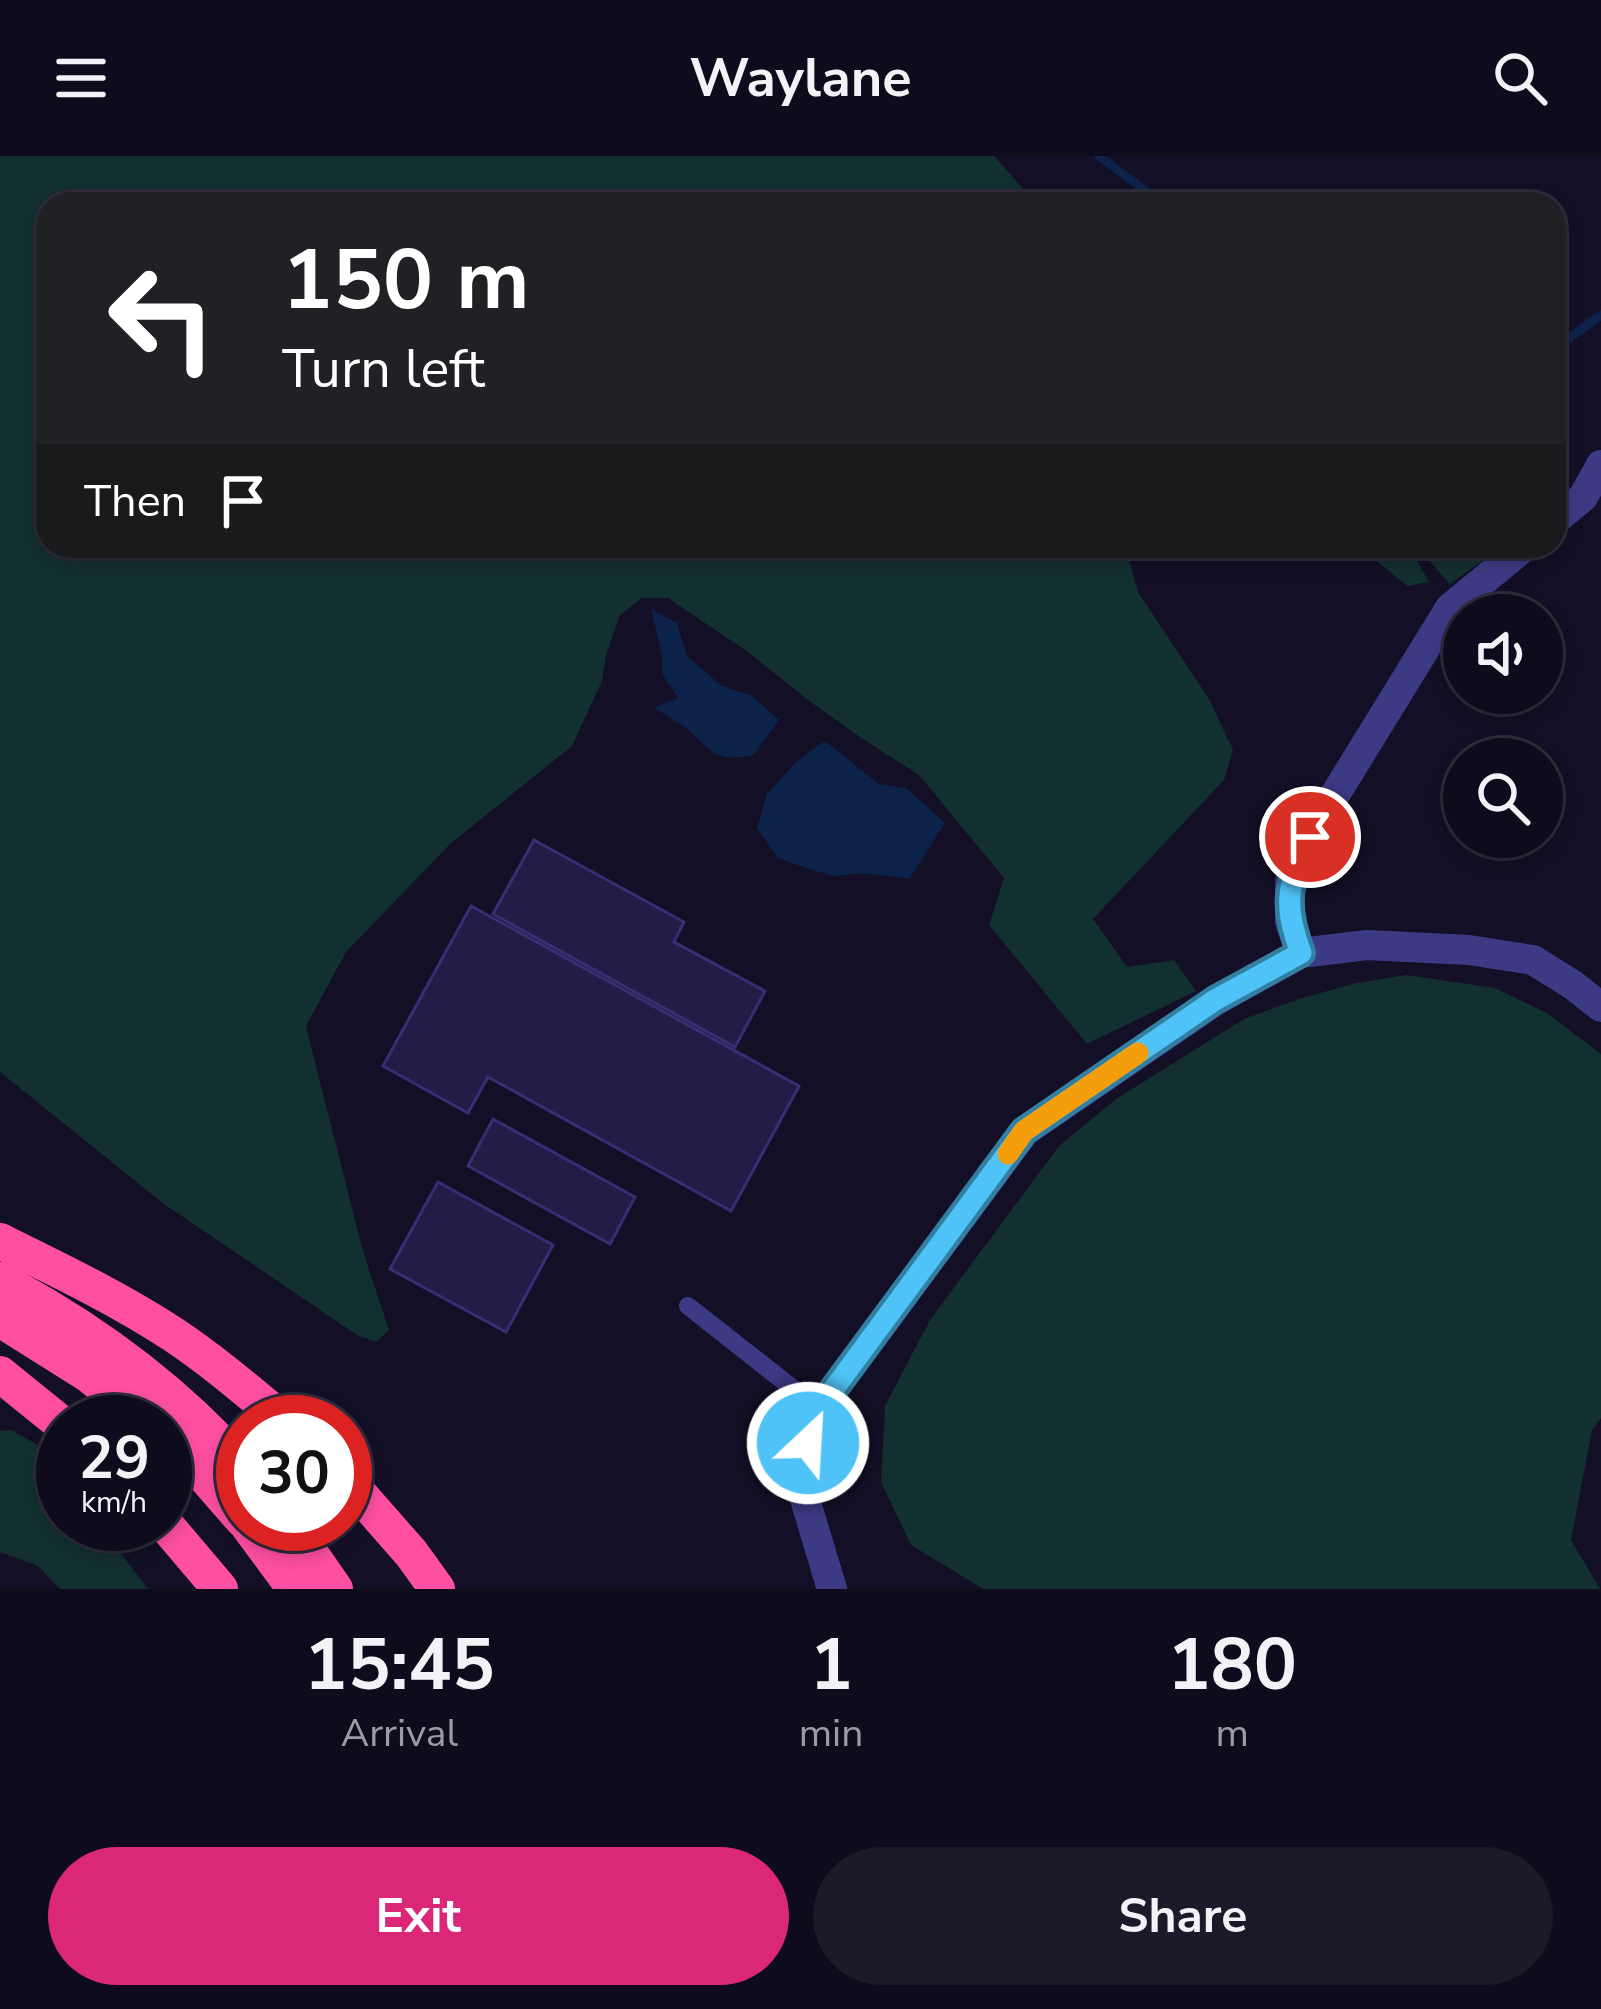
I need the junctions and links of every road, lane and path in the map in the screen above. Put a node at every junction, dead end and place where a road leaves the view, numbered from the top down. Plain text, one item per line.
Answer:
1 (1601, 465) edge
2 (1566, 511) edge
3 (1510, 558) edge
4 (1301, 953) junction
5 (1601, 1007) edge
6 (0, 1240) edge
7 (0, 1280) edge
8 (688, 1306) dead end
9 (0, 1319) edge
10 (0, 1374) edge
11 (114, 1395) edge
12 (253, 1395) edge
13 (36, 1403) edge
14 (819, 1409) junction
15 (216, 1441) edge
16 (192, 1463) edge
17 (216, 1489) edge
18 (372, 1509) edge
19 (187, 1551) edge
20 (267, 1551) edge
21 (309, 1551) edge
22 (220, 1589) edge
23 (296, 1589) edge
24 (335, 1589) edge
25 (437, 1589) edge
26 (832, 1589) edge

1 - 2 street
3 - 4 street
4 - 5 street
4 - 14 street
6 - 12 highway
7 - 15 highway
8 - 14 lane
9 - 11 highway
10 - 13 highway
14 - 26 street
16 - 17 highway
18 - 25 highway
19 - 22 highway
20 - 23 highway
21 - 24 highway

